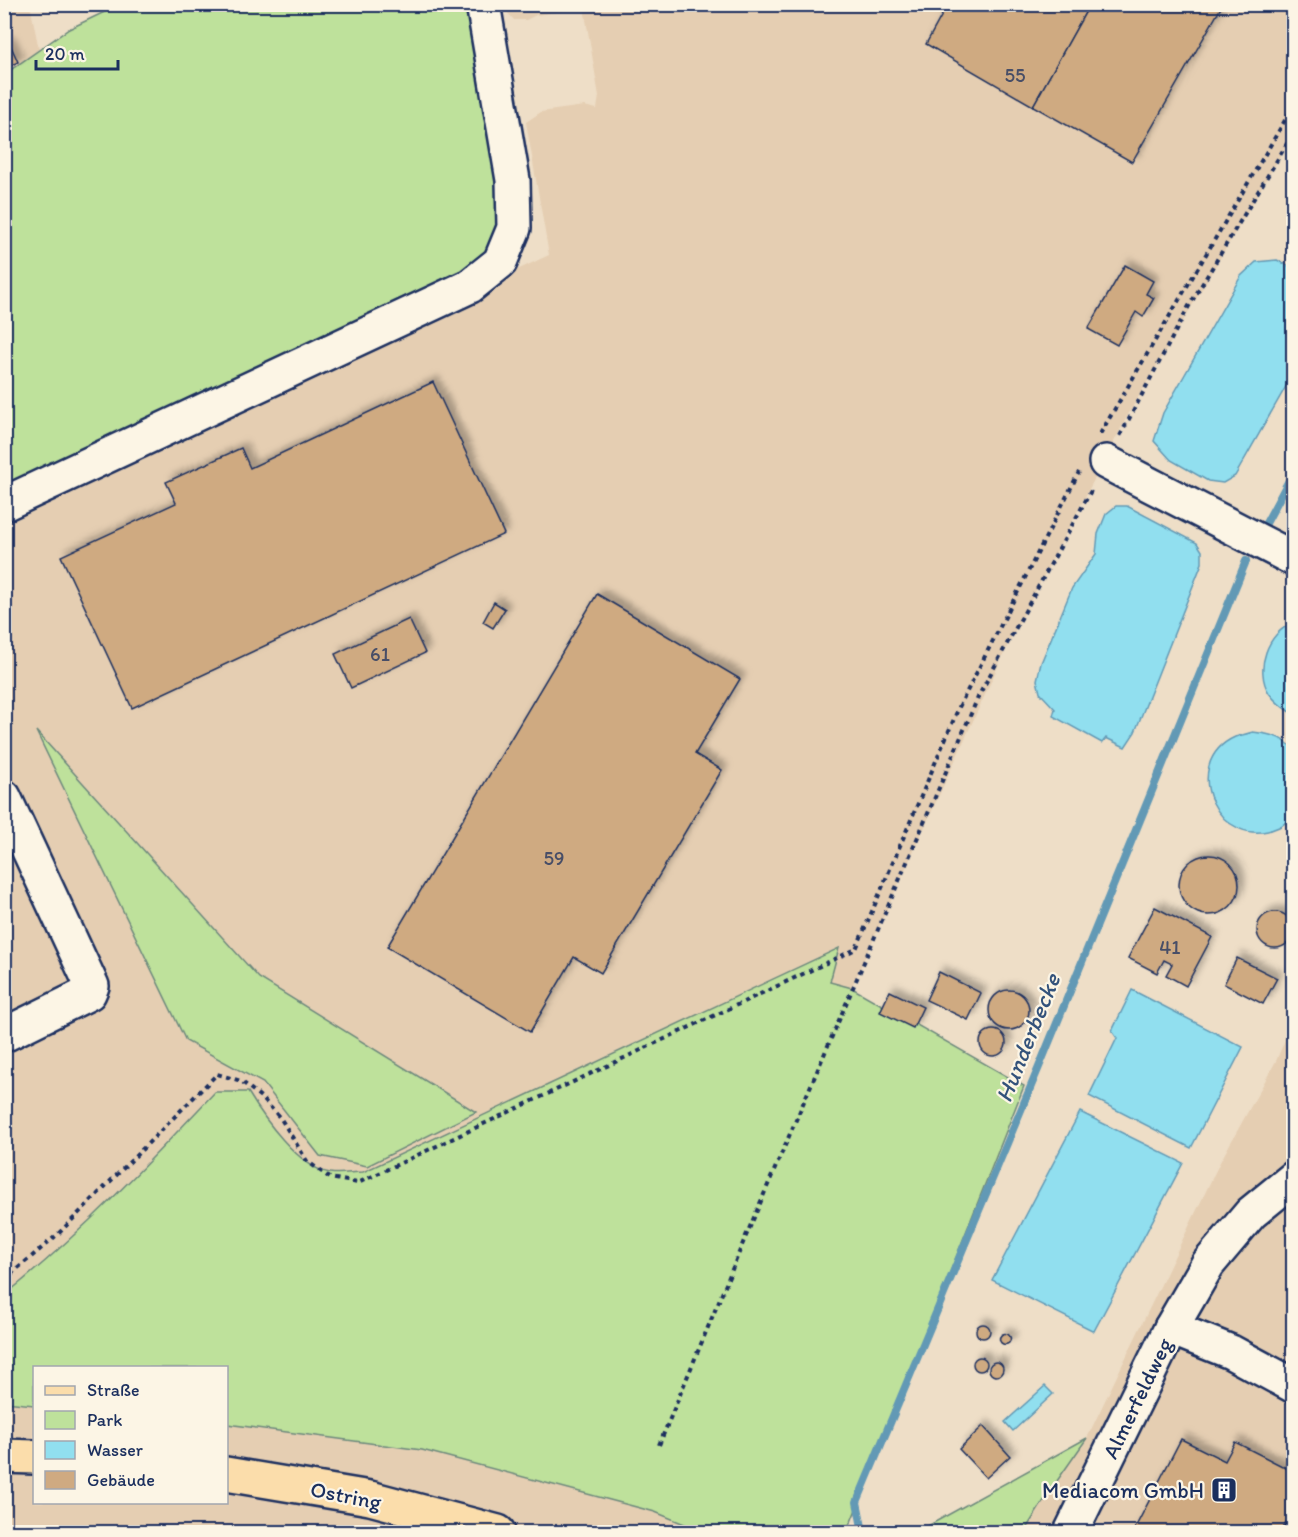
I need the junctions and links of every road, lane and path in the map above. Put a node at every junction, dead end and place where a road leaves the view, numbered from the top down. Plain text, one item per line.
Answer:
1 (483, 4) edge
2 (1293, 105) edge
3 (1293, 132) edge
4 (1095, 456) junction
5 (4, 504) edge
6 (1293, 560) edge
7 (4, 797) edge
8 (4, 1035) edge
9 (1293, 1178) edge
10 (4, 1280) edge
11 (1172, 1328) junction
12 (1293, 1386) edge
13 (659, 1445) dead end
14 (4, 1456) edge
15 (33, 1457) edge
16 (228, 1474) edge
17 (498, 1533) edge
18 (1071, 1533) edge

1 - 5 street
2 - 4 path
3 - 4 path
4 - 6 street
4 - 10 path
4 - 13 path
7 - 8 street
9 - 11 street, Almerfeldweg
11 - 12 street, Almerfeldweg
11 - 18 street, Almerfeldweg
14 - 15 main road
16 - 17 main road, Ostring

